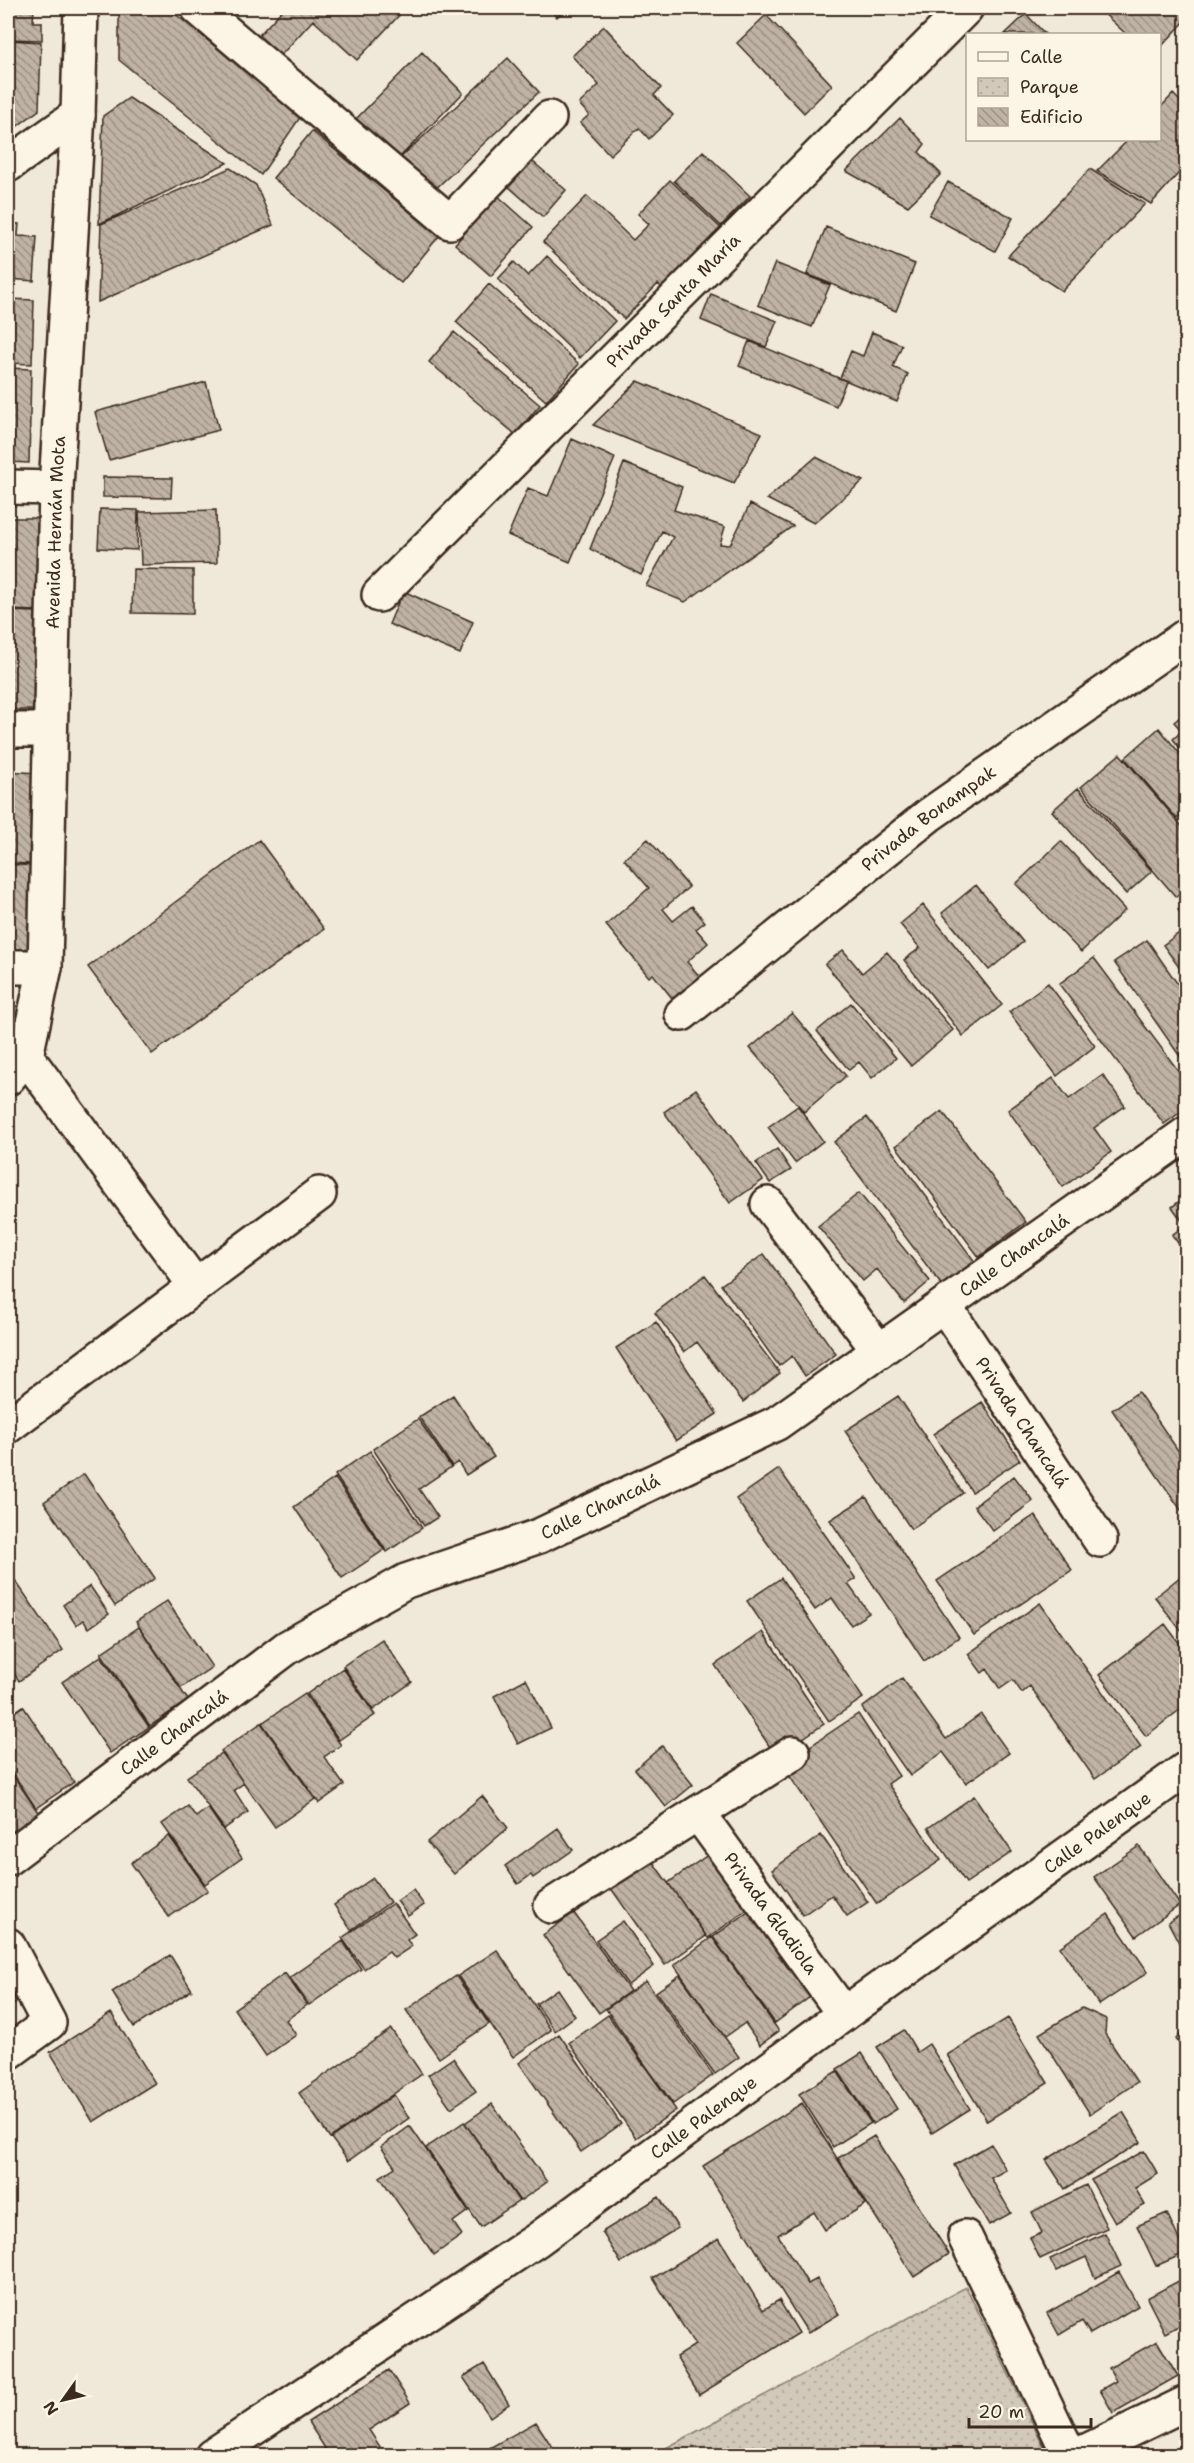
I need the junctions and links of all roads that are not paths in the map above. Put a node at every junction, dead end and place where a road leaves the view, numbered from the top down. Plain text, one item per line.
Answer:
1 (81, 8) edge
2 (198, 8) edge
3 (966, 8) edge
4 (78, 116) junction
5 (549, 118) dead end
6 (8, 165) edge
7 (8, 487) edge
8 (56, 488) junction
9 (379, 595) dead end
10 (1186, 636) edge
11 (8, 730) edge
12 (51, 730) junction
13 (8, 967) edge
14 (45, 967) junction
15 (682, 1014) dead end
16 (17, 1067) edge
17 (1186, 1134) edge
18 (319, 1194) dead end
19 (768, 1204) dead end
20 (195, 1285) junction
21 (944, 1305) junction
22 (879, 1351) junction
23 (8, 1425) edge
24 (1100, 1540) dead end
25 (793, 1753) dead end
26 (1186, 1769) edge
27 (698, 1813) junction
28 (8, 1858) edge
29 (551, 1906) dead end
30 (8, 1945) edge
31 (844, 2014) junction
32 (8, 2053) edge
33 (965, 2237) dead end
34 (1186, 2403) edge
35 (212, 2456) edge
36 (1070, 2456) edge
37 (1076, 2456) edge

1 - 4 street, Avenida Hernán Mota
2 - 5 street
3 - 9 street, Privada Santa María
4 - 6 street
4 - 8 street, Avenida Hernán Mota
7 - 8 street
8 - 12 street, Avenida Hernán Mota
10 - 15 street, Privada Bonampak
11 - 12 street
12 - 14 street, Avenida Hernán Mota
13 - 14 street
14 - 16 street, Avenida Hernán Mota
16 - 20 street
17 - 21 street, Calle Chancalá
18 - 20 street
19 - 22 street
20 - 23 street
21 - 22 street, Calle Chancalá
21 - 24 street, Privada Chancalá
22 - 28 street, Calle Chancalá
25 - 27 street
26 - 31 street, Calle Palenque
27 - 29 street
27 - 31 street, Privada Gladiola
30 - 32 street
31 - 35 street, Calle Palenque
33 - 36 street
34 - 37 street

